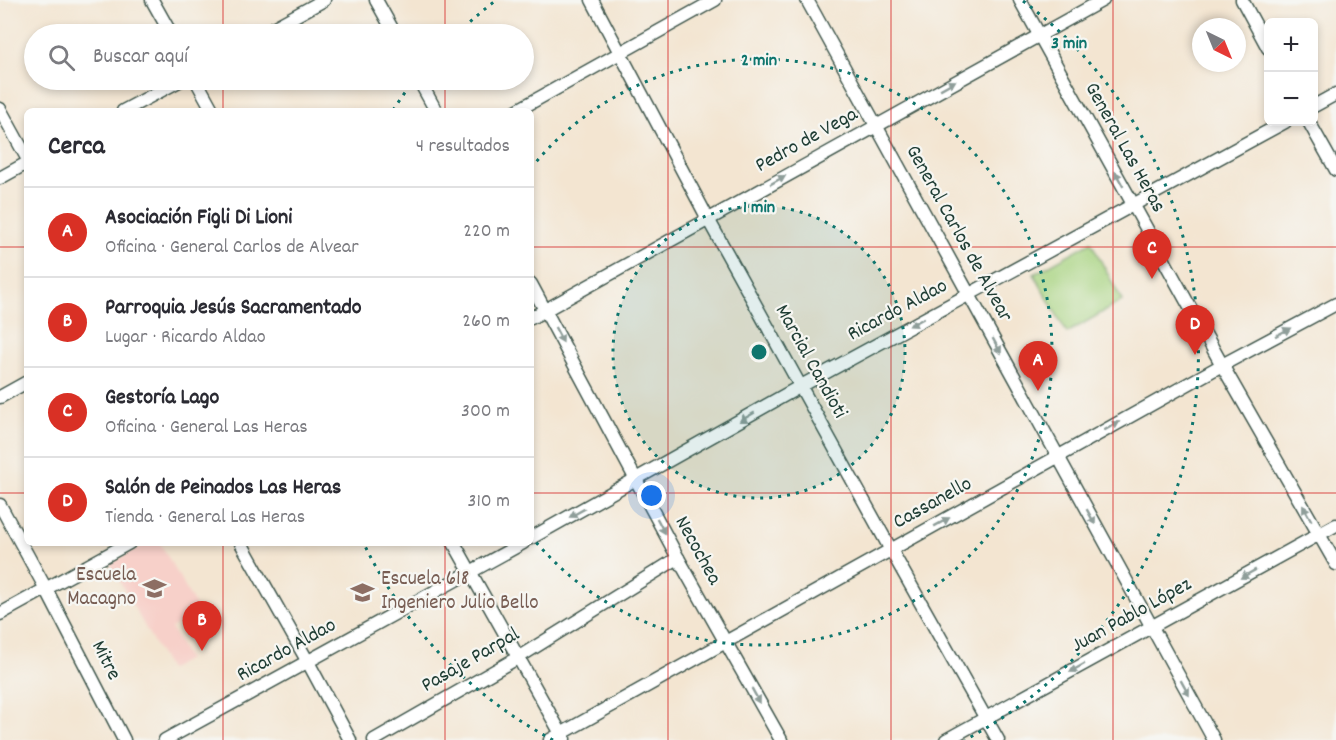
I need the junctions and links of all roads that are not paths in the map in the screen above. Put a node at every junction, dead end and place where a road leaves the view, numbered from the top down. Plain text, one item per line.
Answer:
1 (152, 0) edge
2 (324, 0) edge
3 (376, 0) edge
4 (592, 0) edge
5 (715, 0) edge
6 (807, 0) edge
7 (1020, 0) edge
8 (1103, 0) edge
9 (1242, 0) edge
10 (165, 24) edge
11 (280, 24) edge
12 (389, 24) edge
13 (1039, 34) junction
14 (1264, 39) edge
15 (621, 52) junction
16 (162, 90) edge
17 (201, 90) edge
18 (424, 90) edge
19 (1336, 94) edge
20 (1318, 104) edge
21 (129, 108) edge
22 (211, 108) edge
23 (434, 108) edge
24 (521, 108) edge
25 (0, 109) edge
26 (876, 125) junction
27 (1277, 126) edge
28 (1311, 126) edge
29 (24, 153) edge
30 (24, 165) edge
31 (1336, 170) edge
32 (0, 178) edge
33 (1132, 203) junction
34 (708, 219) junction
35 (534, 290) edge
36 (969, 294) junction
37 (1336, 304) edge
38 (545, 310) junction
39 (534, 316) edge
40 (1222, 365) junction
41 (24, 384) edge
42 (801, 386) junction
43 (0, 397) edge
44 (1058, 456) junction
45 (637, 480) junction
46 (0, 505) edge
47 (1336, 525) edge
48 (1319, 534) junction
49 (534, 536) edge
50 (124, 546) edge
51 (243, 546) edge
52 (456, 546) edge
53 (518, 546) edge
54 (891, 550) junction
55 (678, 558) junction
56 (1336, 564) edge
57 (470, 572) junction
58 (46, 589) junction
59 (0, 614) edge
60 (1152, 627) junction
61 (726, 642) junction
62 (519, 657) junction
63 (308, 662) junction
64 (986, 718) junction
65 (559, 738) edge
66 (124, 740) edge
67 (165, 740) edge
68 (350, 740) edge
69 (374, 740) edge
70 (781, 740) edge
71 (946, 740) edge
72 (998, 740) edge
73 (1214, 740) edge

1 - 10 street
2 - 11 street
3 - 12 street
4 - 15 street, Marcial Candioti
5 - 15 street
6 - 26 street, General Carlos de Alvear
7 - 13 street, General Las Heras
8 - 13 street, Pedro de Vega
9 - 14 street
26 -> 13 street, Pedro de Vega
33 -> 13 street, General Las Heras
15 - 24 street
15 - 34 street, Marcial Candioti
16 - 21 street
17 - 22 street
18 - 23 street
19 - 20 street
25 - 29 street
34 -> 26 street, Pedro de Vega
26 - 36 street, General Carlos de Alvear
27 - 33 street, Ricardo Aldao
28 - 31 street
30 - 32 street
33 - 36 street, Ricardo Aldao
33 - 40 street, General Las Heras
34 - 38 street, Pedro de Vega
34 - 42 street, Marcial Candioti
35 - 38 street, Necochea
36 -> 42 street, Ricardo Aldao
36 -> 44 street, General Carlos de Alvear
40 -> 37 street, Cassanello
38 - 39 street, Pedro de Vega
38 -> 45 street, Necochea
44 -> 40 street, Cassanello
48 -> 40 street, General Las Heras
41 - 43 street
42 -> 45 street, Ricardo Aldao
42 - 54 street, Marcial Candioti
54 -> 44 street, Cassanello
44 -> 60 street, General Carlos de Alvear
45 -> 49 street, Ricardo Aldao
45 -> 55 street, Necochea
46 - 58 street, Mitre
47 - 48 street, Juan Pablo López
48 - 56 street, General Las Heras
48 -> 60 street, Juan Pablo López
50 - 58 street
51 - 63 street
52 - 57 street
53 - 57 street, Ricardo Aldao
54 - 61 street, Cassanello
54 - 64 street, Marcial Candioti
55 - 61 street, Necochea
55 - 62 street, Pasaje Parpal
57 - 62 street
57 - 63 street, Ricardo Aldao
58 - 59 street
58 - 66 street, Mitre
60 -> 64 street, Juan Pablo López
60 -> 73 street, General Carlos de Alvear
61 - 65 street, Cassanello
61 -> 70 street, Necochea
62 - 65 street
62 - 69 street, Pasaje Parpal
63 - 67 street, Ricardo Aldao
63 - 68 street
64 - 71 street, Juan Pablo López
64 - 72 street, Marcial Candioti

